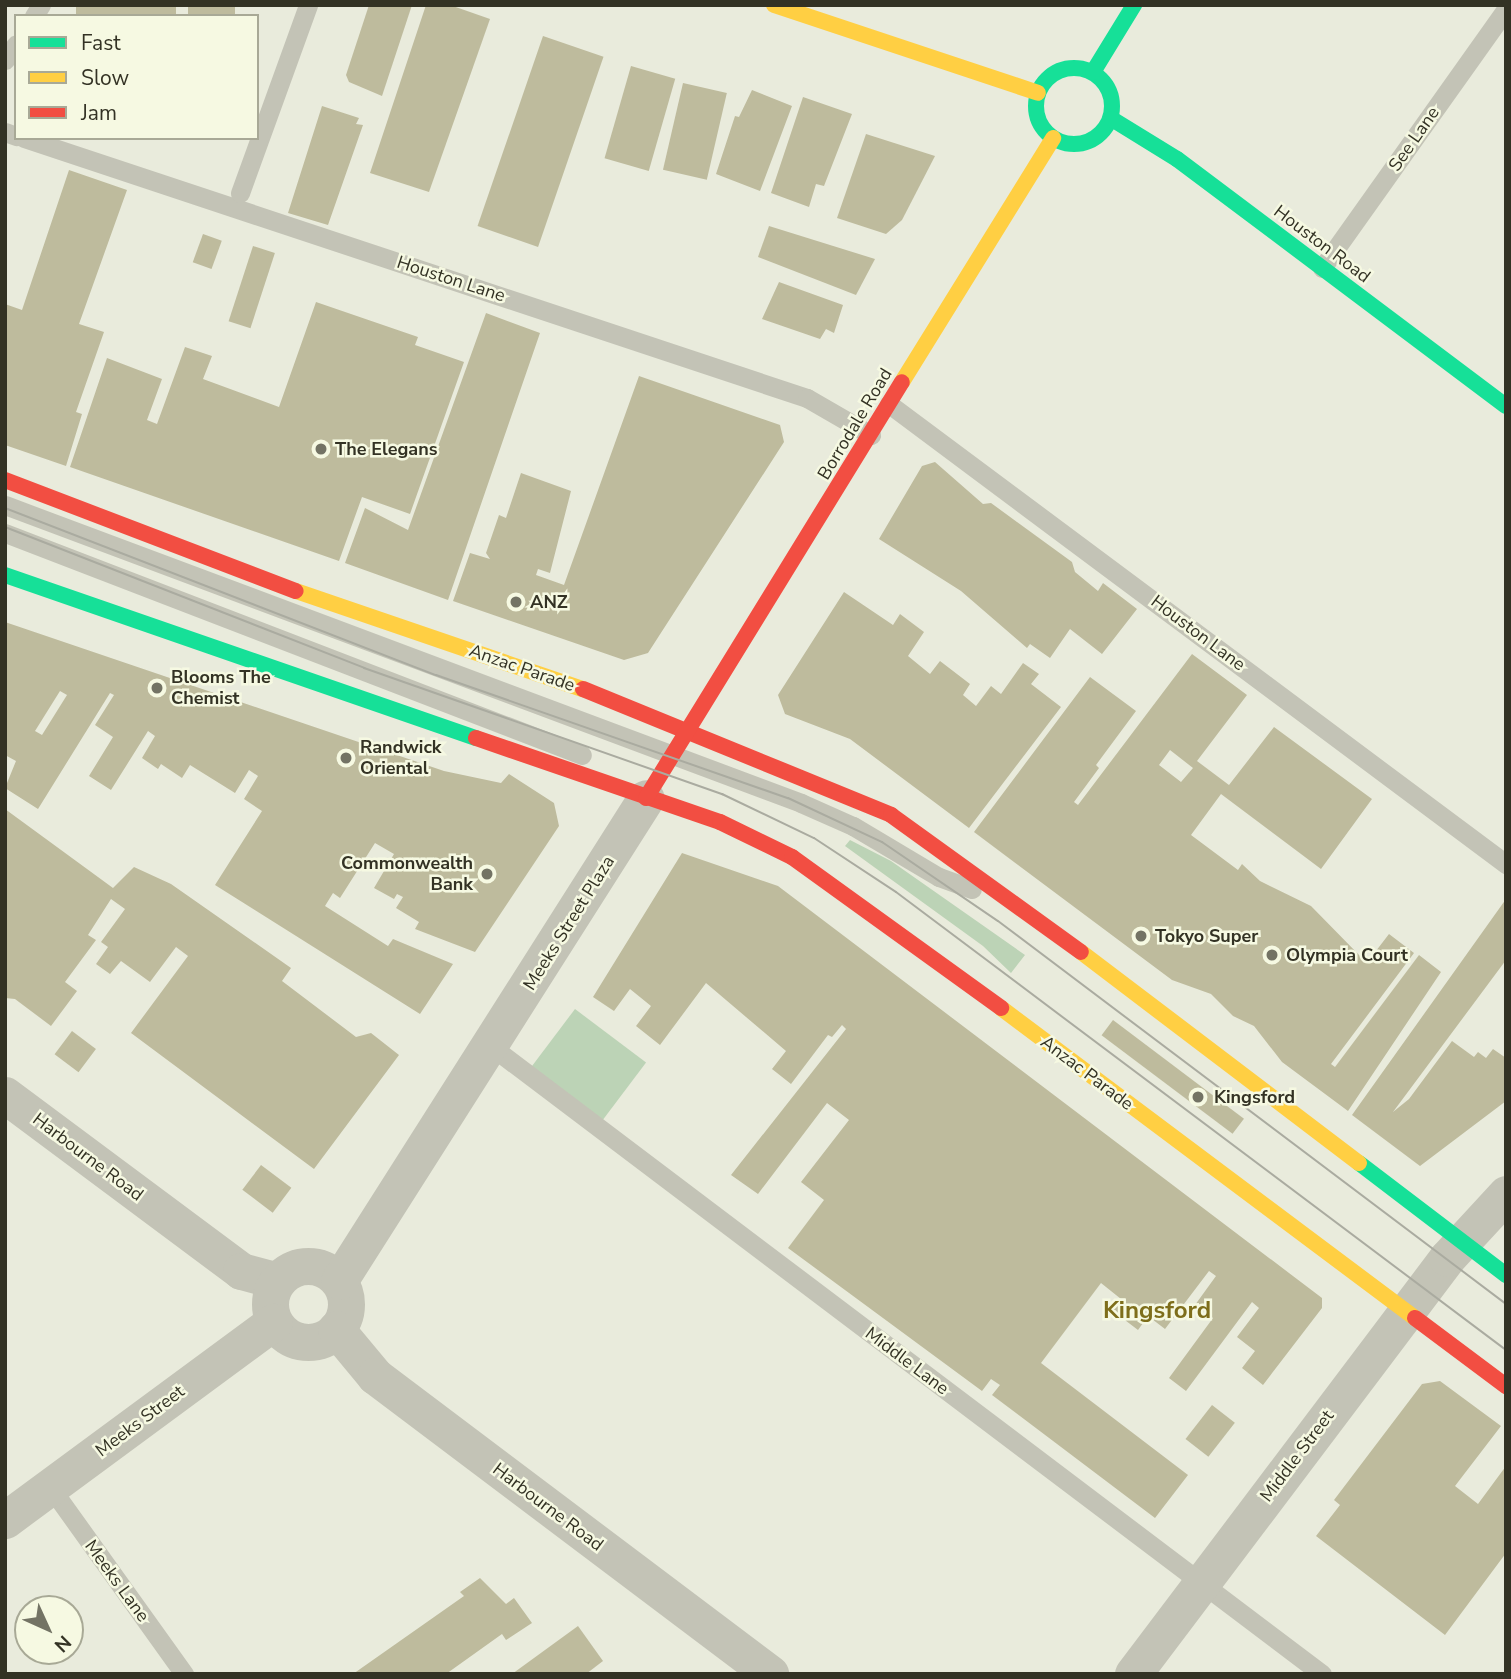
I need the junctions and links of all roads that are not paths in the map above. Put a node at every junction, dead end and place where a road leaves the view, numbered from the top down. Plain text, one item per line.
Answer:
1 (308, 5) edge
2 (774, 5) edge
3 (1134, 5) edge
4 (1506, 9) edge
5 (1093, 72) junction
6 (1038, 93) junction
7 (1112, 119) junction
8 (1053, 138) junction
9 (30, 140) edge
10 (240, 193) dead end
11 (1322, 268) junction
12 (889, 404) junction
13 (1506, 406) edge
14 (871, 435) junction
15 (5, 480) edge
16 (5, 505) edge
17 (5, 533) edge
18 (5, 575) edge
19 (690, 730) junction
20 (673, 756) junction
21 (646, 798) junction
22 (1506, 864) edge
23 (1014, 904) junction
24 (492, 1047) junction
25 (5, 1095) edge
26 (1506, 1194) edge
27 (1462, 1240) junction
28 (1506, 1275) edge
29 (278, 1281) junction
30 (339, 1281) junction
31 (1407, 1312) junction
32 (274, 1321) junction
33 (336, 1329) junction
34 (1506, 1386) edge
35 (51, 1489) junction
36 (5, 1520) edge
37 (1202, 1583) junction
38 (184, 1674) edge
39 (770, 1674) edge
40 (1133, 1674) edge
41 (1322, 1674) edge

1 - 10 lane
2 - 6 main road
3 - 5 main road
4 - 11 lane, See Lane
5 - 6 main road
5 - 7 main road
6 - 8 main road
7 - 8 main road
7 - 11 main road, Houston Road
8 - 12 main road, Borrodale Road
9 - 14 lane, Houston Lane
11 - 13 main road, Houston Road
12 - 14 main road, Borrodale Road
12 - 22 lane, Houston Lane
14 - 19 main road, Borrodale Road
15 - 19 main road, Anzac Parade
16 - 20 lane, Anzac Parade
17 - 21 lane, Anzac Parade
18 - 21 main road, Anzac Parade
19 - 20 main road, Borrodale Road
19 - 23 main road, Anzac Parade
20 - 21 main road, Borrodale Road
20 - 23 lane, Anzac Parade
21 - 24 street, Meeks Street Plaza
21 - 31 main road, Anzac Parade
23 - 27 main road, Anzac Parade
24 - 30 street
24 - 37 lane, Middle Lane
25 - 29 street, Harbourne Road
26 - 27 street, Middle Street
27 - 28 main road, Anzac Parade
27 - 31 street, Middle Street
29 - 30 street
29 - 32 street
30 - 33 street
31 - 34 main road, Anzac Parade
31 - 37 street, Middle Street
32 - 33 street
32 - 35 street, Meeks Street
33 - 39 street, Harbourne Road
35 - 36 street, Meeks Street
35 - 38 lane, Meeks Lane
37 - 40 street, Middle Street
37 - 41 lane, Middle Lane

